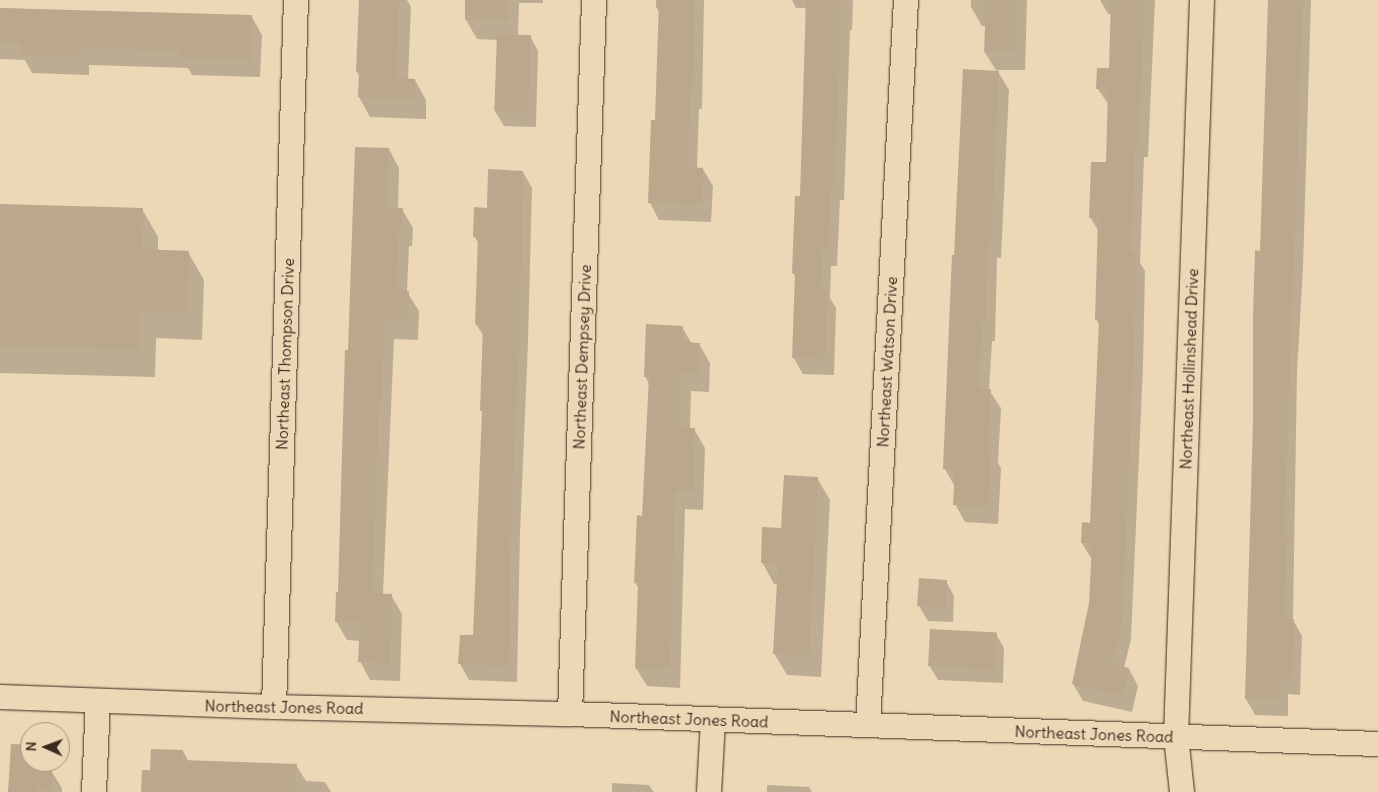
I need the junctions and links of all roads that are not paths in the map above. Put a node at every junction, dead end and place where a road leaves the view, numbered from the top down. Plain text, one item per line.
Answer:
1 (296, 0) edge
2 (594, 0) edge
3 (906, 0) edge
4 (1202, 0) edge
5 (0, 697) edge
6 (98, 702) junction
7 (274, 707) junction
8 (570, 714) junction
9 (713, 720) junction
10 (868, 725) junction
11 (1176, 737) junction
12 (1378, 744) edge
13 (94, 792) edge
14 (709, 792) edge
15 (1182, 792) edge

1 - 7 street, Northeast Thompson Drive
2 - 8 street, Northeast Dempsey Drive
3 - 10 street, Northeast Watson Drive
4 - 11 street, Northeast Hollinshead Drive
5 - 6 street, Northeast Jones Road
6 - 7 street, Northeast Jones Road
6 - 13 street
7 - 8 street, Northeast Jones Road
8 - 9 street, Northeast Jones Road
9 - 10 street, Northeast Jones Road
9 - 14 street
10 - 11 street, Northeast Jones Road
11 - 12 street, Northeast Jones Road
11 - 15 street, Northeast Hollinshead Drive

